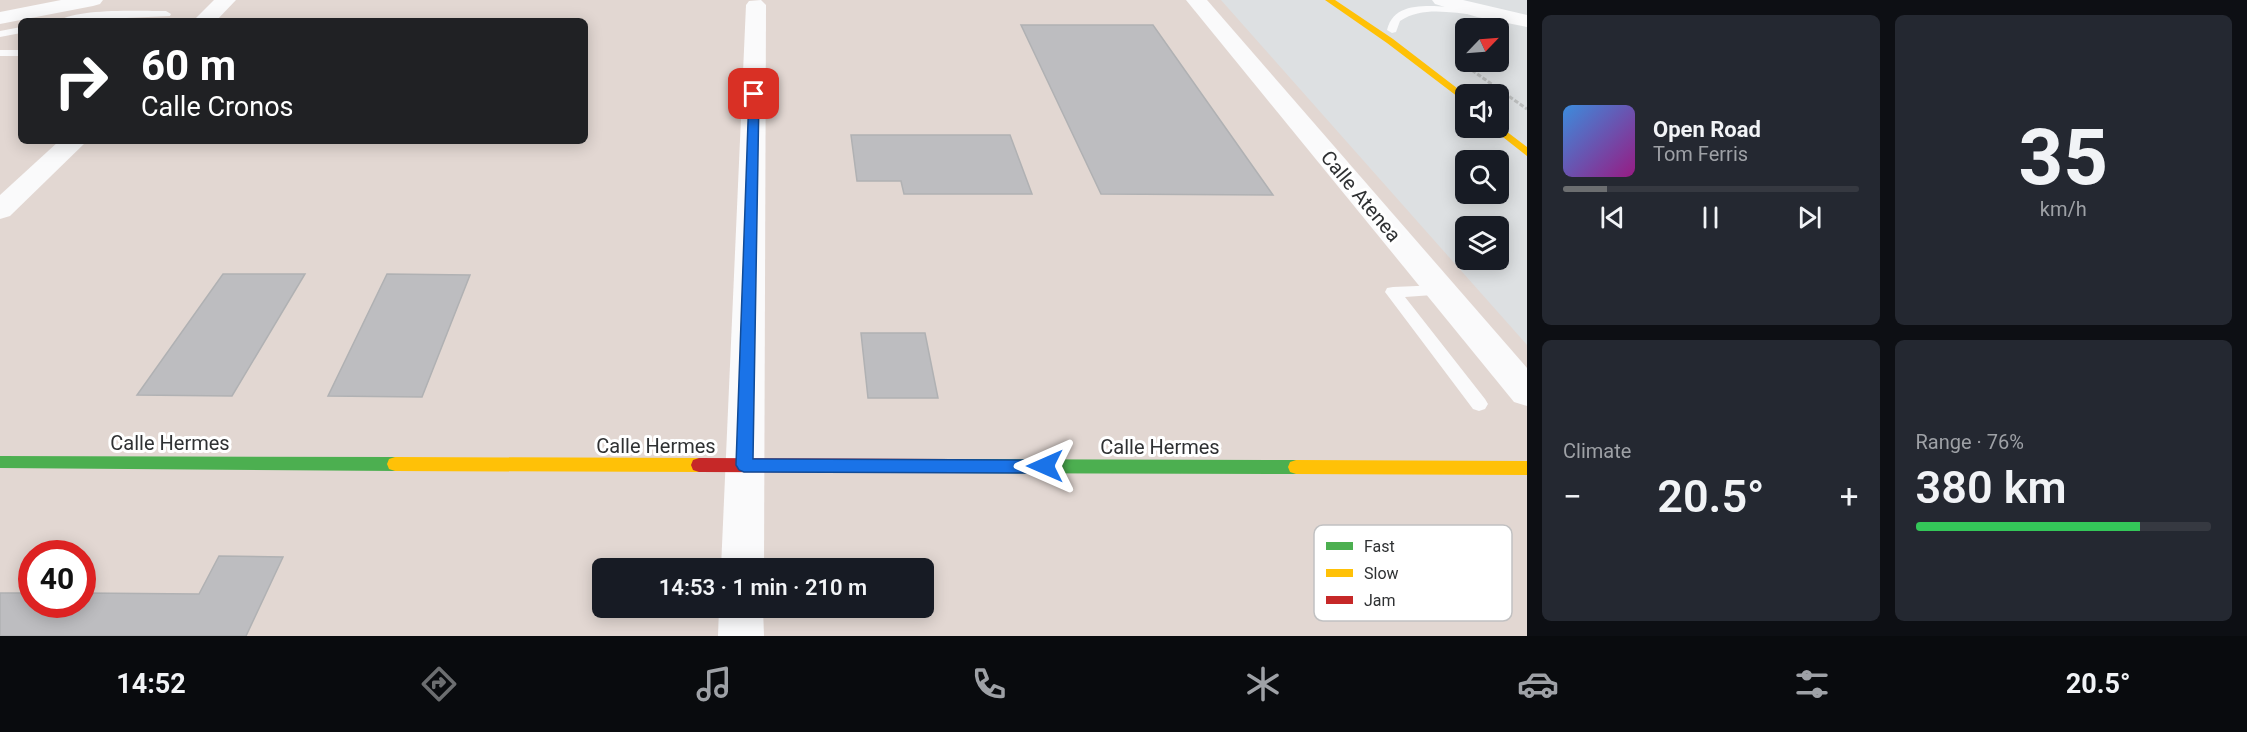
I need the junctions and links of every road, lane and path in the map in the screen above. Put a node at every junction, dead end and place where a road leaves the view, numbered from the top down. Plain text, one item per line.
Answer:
1 (93, 0) edge
2 (226, 0) edge
3 (1196, 0) edge
4 (1329, 0) edge
5 (1442, 0) edge
6 (1461, 0) edge
7 (756, 2) edge
8 (1486, 6) edge
9 (1372, 11) dead end
10 (40, 18) edge
11 (80, 18) edge
12 (161, 18) edge
13 (207, 18) edge
14 (1519, 20) edge
15 (1392, 30) junction
16 (0, 53) edge
17 (18, 53) edge
18 (1446, 59) joint
19 (1455, 91) edge
20 (1527, 109) edge
21 (1509, 137) edge
22 (71, 144) edge
23 (1527, 153) edge
24 (0, 210) edge
25 (1441, 290) junction
26 (1527, 392) edge
27 (1479, 404) dead end
28 (0, 462) edge
29 (744, 465) junction
30 (1527, 468) edge
31 (742, 558) edge
32 (741, 618) edge
33 (741, 636) edge

1 - 10 street
2 - 13 street
3 - 25 street, Calle Atenea
4 - 19 street
5 - 8 street
6 - 8 street
7 - 29 street
8 - 14 street
8 - 15 lane
9 - 15 street
11 - 12 lane
15 - 18 street
16 - 17 lane
18 - 20 path
21 - 23 street
22 - 24 street
25 - 26 street, Calle Atenea
25 - 27 lane
28 - 29 street, Calle Hermes
29 - 30 street, Calle Hermes
29 - 31 street
32 - 33 street

